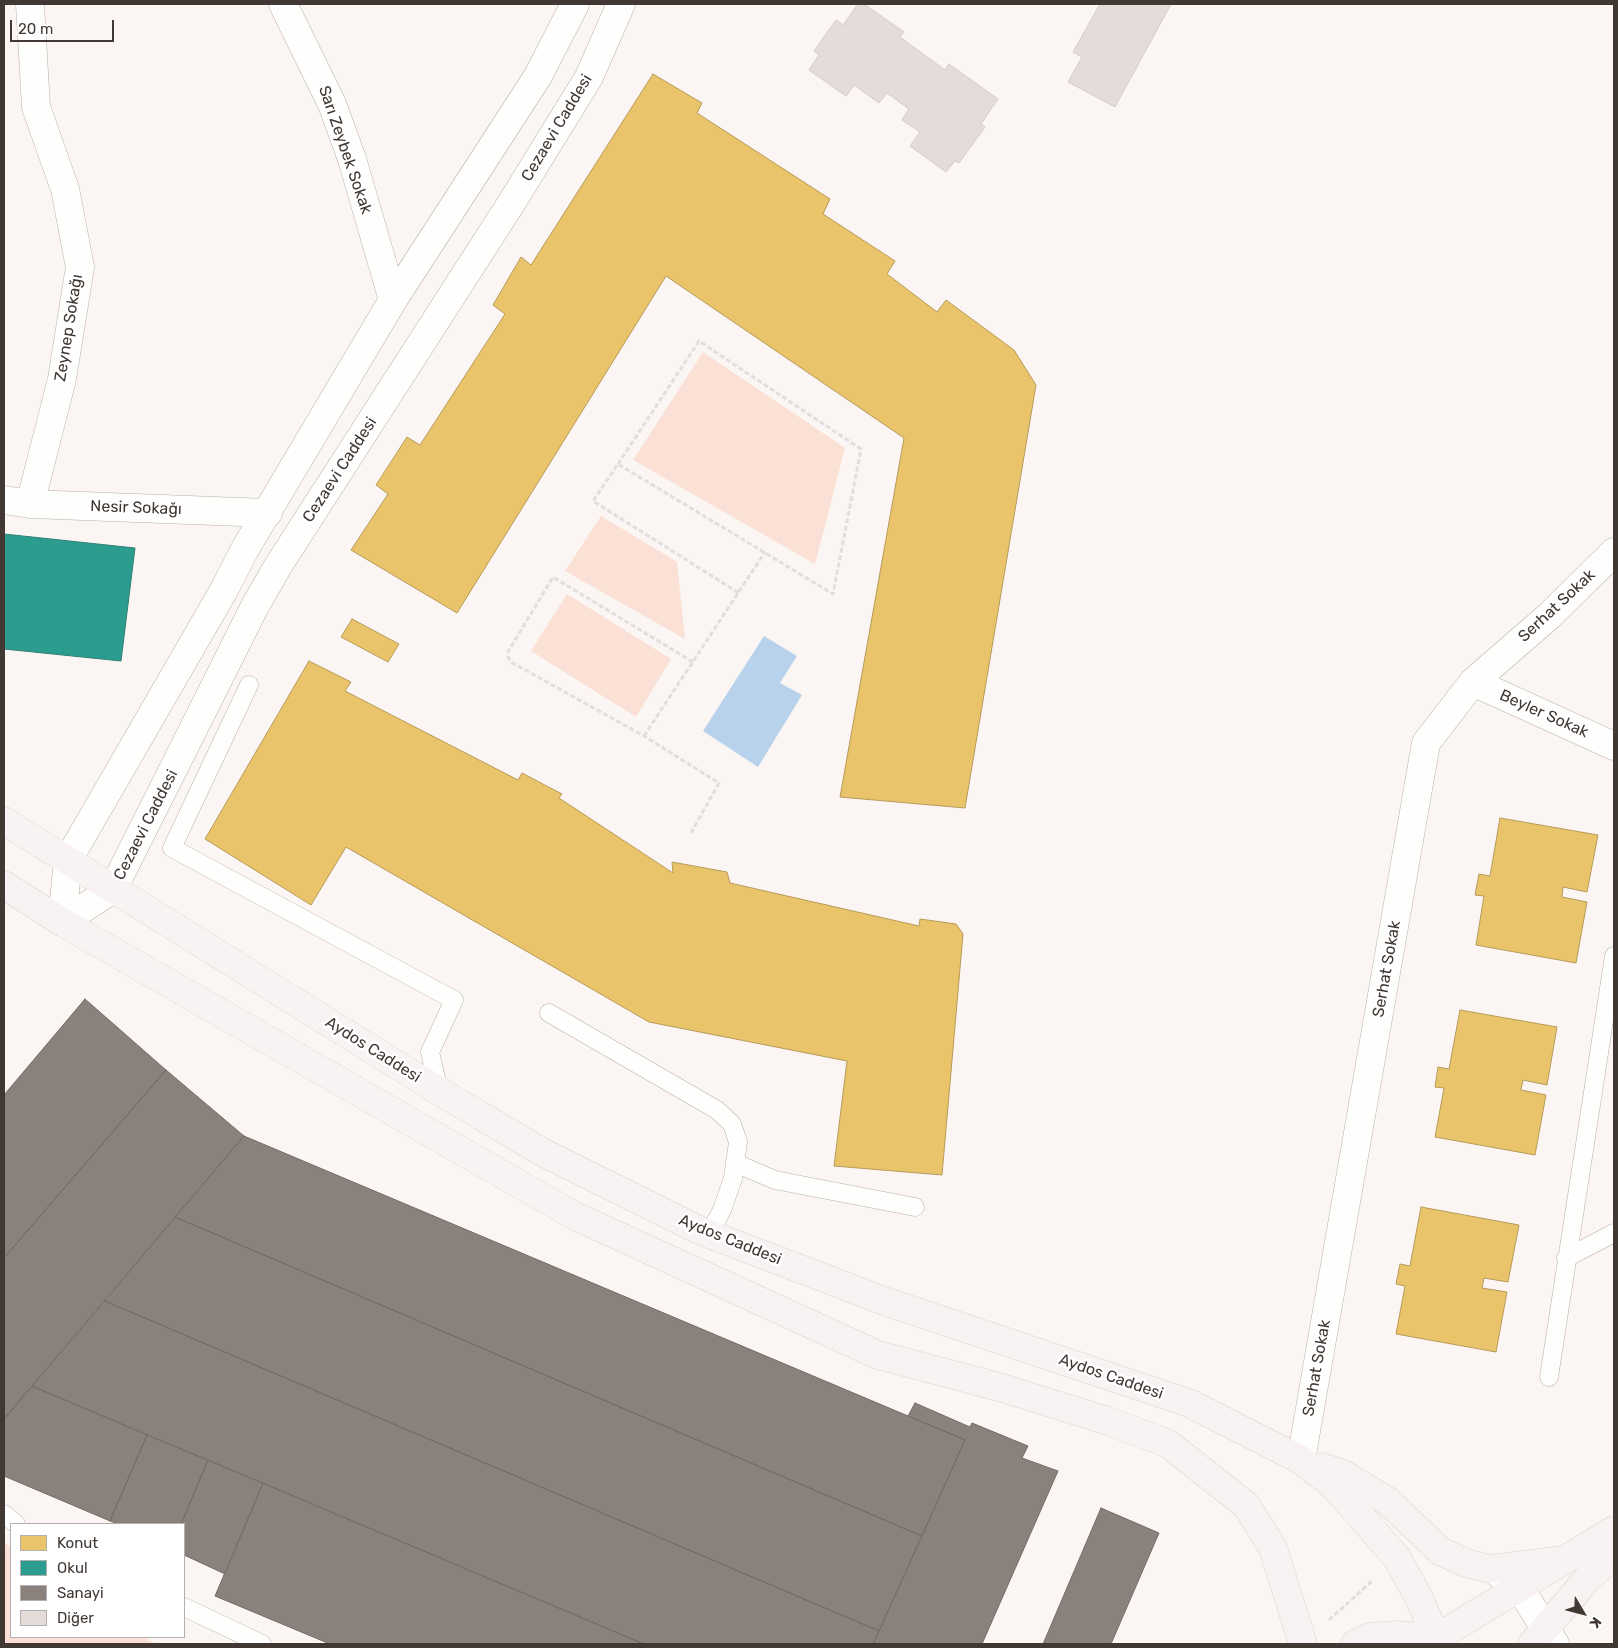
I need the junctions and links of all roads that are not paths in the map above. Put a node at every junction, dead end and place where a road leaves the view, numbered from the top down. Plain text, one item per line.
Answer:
1 (30, 4) edge
2 (284, 4) edge
3 (575, 4) edge
4 (621, 4) edge
5 (393, 300) junction
6 (17, 502) edge
7 (268, 513) junction
8 (1614, 552) edge
9 (1473, 682) junction
10 (249, 685) dead end
11 (1614, 746) edge
12 (4, 821) edge
13 (68, 860) junction
14 (4, 885) edge
15 (113, 889) junction
16 (62, 922) junction
17 (1614, 956) edge
18 (549, 1013) dead end
19 (439, 1091) junction
20 (735, 1163) junction
21 (915, 1207) dead end
22 (1614, 1233) edge
23 (709, 1234) junction
24 (1566, 1258) junction
25 (1549, 1378) dead end
26 (1301, 1460) junction
27 (4, 1514) edge
28 (15, 1523) edge
29 (1614, 1530) edge
30 (1614, 1556) edge
31 (1564, 1560) junction
32 (1491, 1569) junction
33 (1519, 1587) junction
34 (185, 1607) edge
35 (1544, 1639) edge
36 (1301, 1640) edge
37 (1437, 1641) edge
38 (262, 1644) edge
39 (1355, 1644) edge

1 - 6 street, Zeynep Sokağı
2 - 5 street, Sarı Zeybek Sokak
3 - 5 street
4 - 15 street, Cezaevi Caddesi
5 - 7 street
6 - 7 street, Nesir Sokağı
7 - 13 street
8 - 9 street, Serhat Sokak
9 - 11 street, Beyler Sokak
9 - 26 street, Serhat Sokak
10 - 19 lane
12 - 13 main road, Aydos Caddesi
13 - 15 main road, Aydos Caddesi
13 - 16 street
14 - 16 main road
15 - 16 street, Cezaevi Caddesi
15 - 19 main road, Aydos Caddesi
16 - 36 main road
17 - 24 lane
18 - 20 lane
19 - 23 main road, Aydos Caddesi
20 - 21 lane
20 - 23 lane
22 - 24 lane
23 - 26 main road, Aydos Caddesi
24 - 25 lane
26 - 32 main road
26 - 37 main road, Aydos Caddesi
27 - 28 lane
29 - 31 main road
30 - 35 main road
31 - 32 main road
31 - 33 main road
32 - 33 street
33 - 35 street
33 - 37 main road
34 - 38 lane
37 - 39 main road

